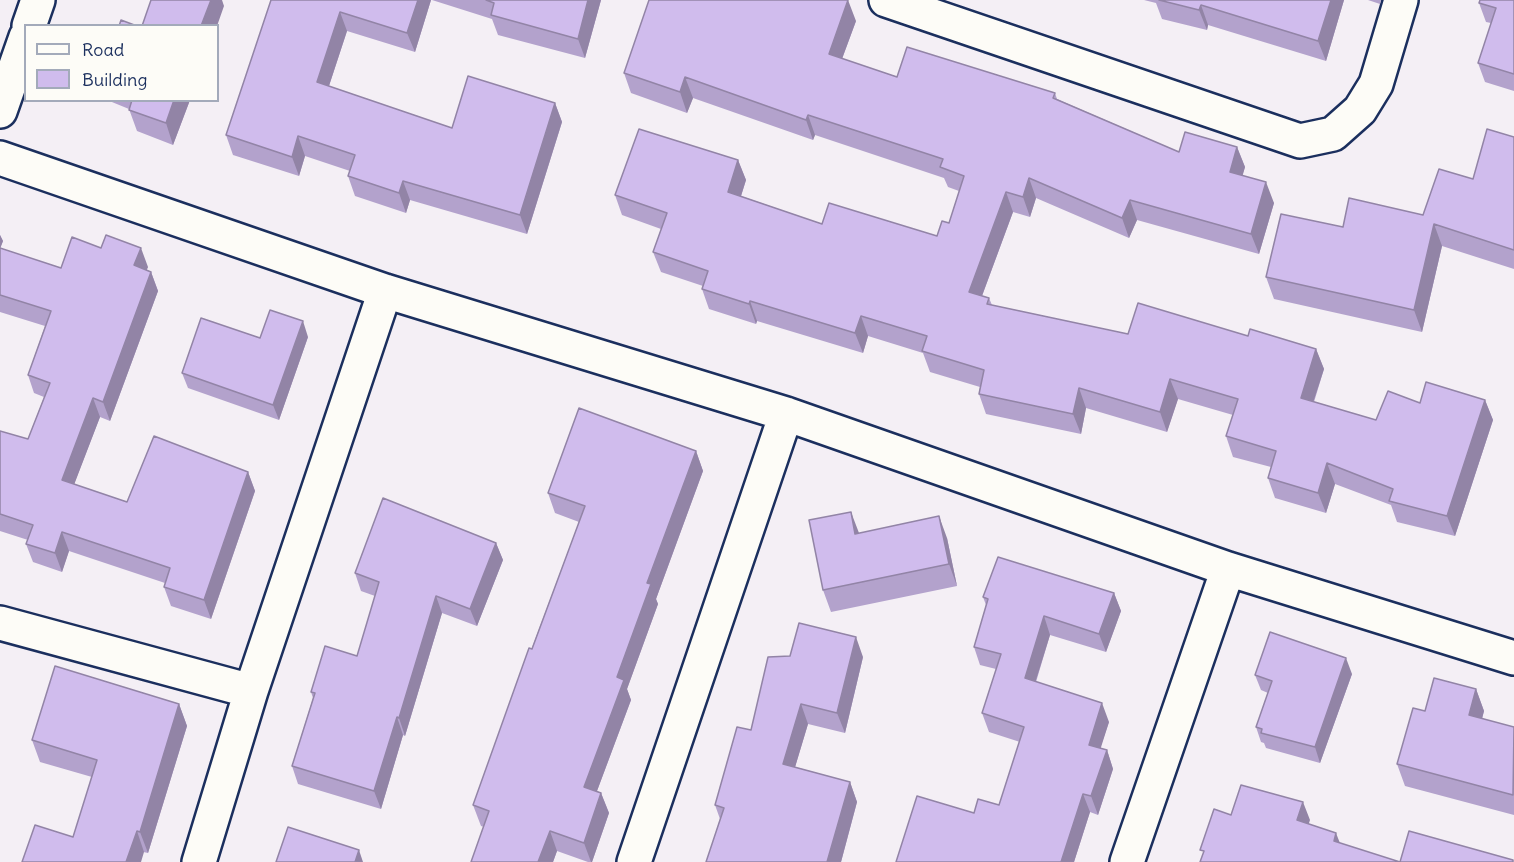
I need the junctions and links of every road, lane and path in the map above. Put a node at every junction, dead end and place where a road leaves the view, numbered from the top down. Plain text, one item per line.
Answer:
1 (38, 0) edge
2 (886, 0) edge
3 (1401, 0) edge
4 (30, 24) edge
5 (24, 43) edge
6 (0, 111) edge
7 (0, 158) edge
8 (385, 291) junction
9 (786, 414) junction
10 (1228, 569) junction
11 (0, 624) edge
12 (1514, 658) edge
13 (251, 691) junction
14 (199, 862) edge
15 (634, 862) edge
16 (1127, 862) edge

1 - 4 street
2 - 3 street
5 - 6 street
7 - 8 street
8 - 9 street
8 - 13 street
9 - 10 street
9 - 15 street
10 - 12 street
10 - 16 street
11 - 13 street
13 - 14 street

